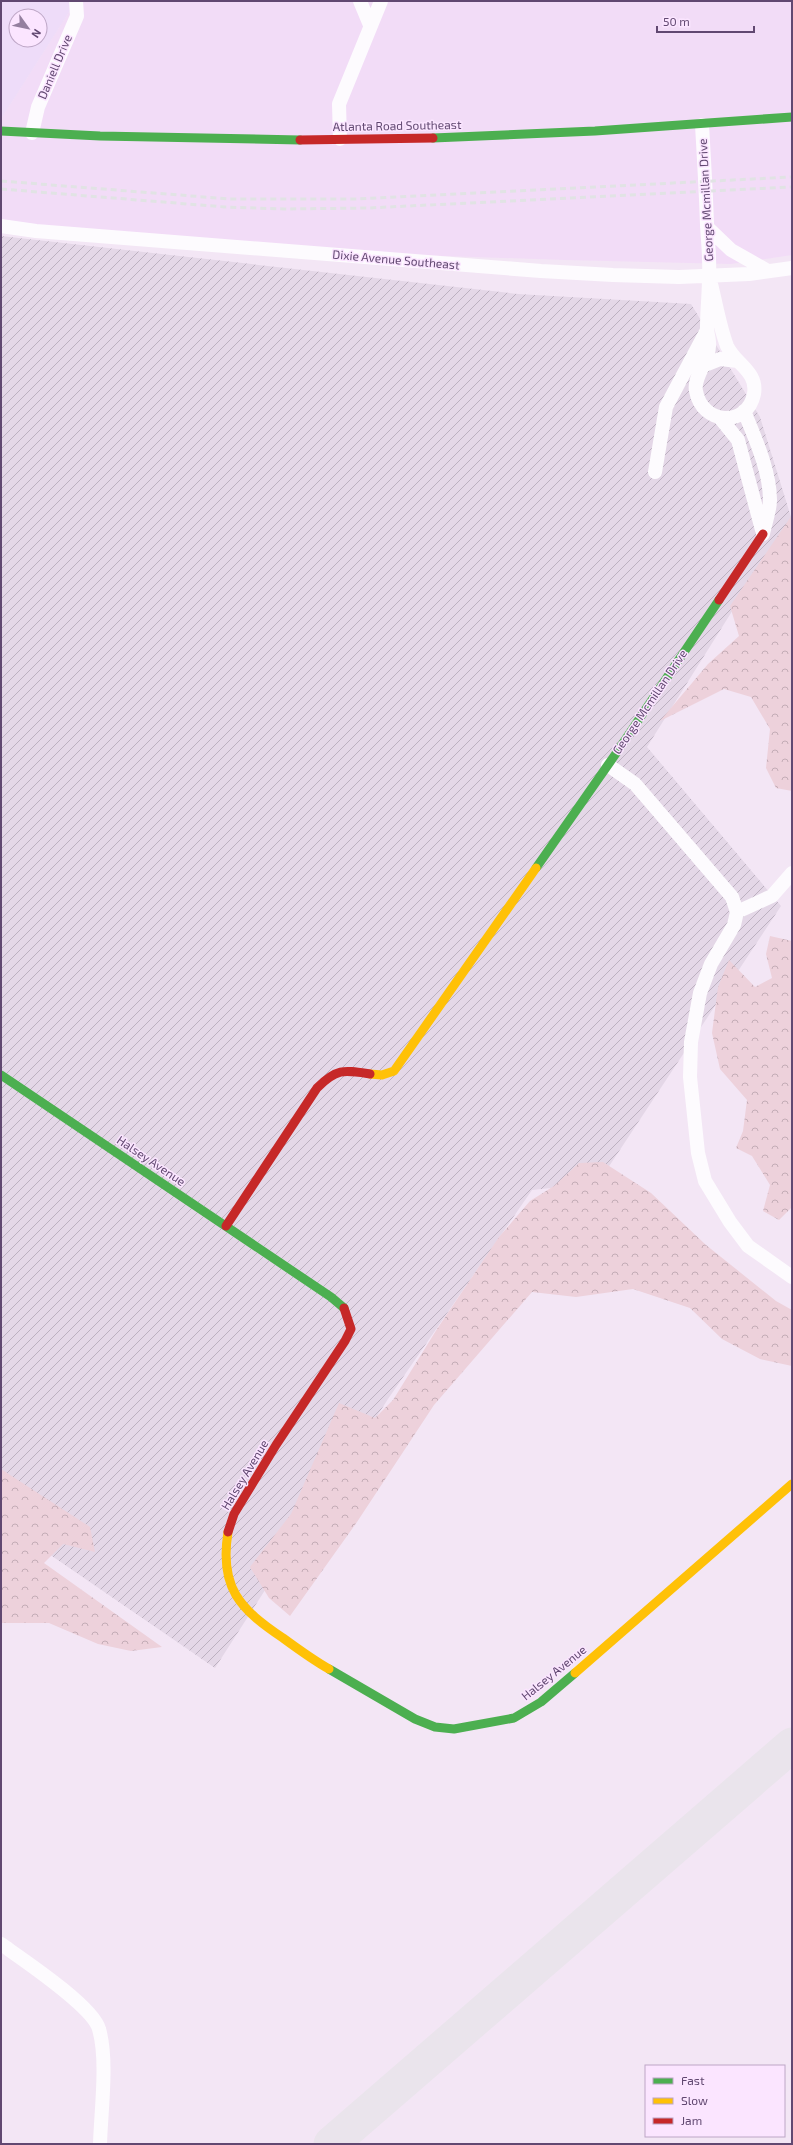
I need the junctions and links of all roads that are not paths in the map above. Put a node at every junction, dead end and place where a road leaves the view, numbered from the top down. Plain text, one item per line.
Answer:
1 (76, 1) edge
2 (360, 1) edge
3 (380, 1) edge
4 (370, 26) junction
5 (792, 117) edge
6 (702, 125) junction
7 (1, 131) edge
8 (32, 133) junction
9 (340, 139) junction
10 (1, 226) edge
11 (707, 227) junction
12 (792, 268) edge
13 (768, 271) junction
14 (709, 276) junction
15 (707, 330) junction
16 (738, 361) junction
17 (705, 365) junction
18 (744, 411) junction
19 (721, 419) junction
20 (656, 472) dead end
21 (763, 534) junction
22 (608, 765) junction
23 (792, 873) edge
24 (738, 912) junction
25 (1, 1075) edge
26 (226, 1226) junction
27 (792, 1277) edge
28 (792, 1484) edge
29 (1, 1944) edge
30 (100, 2144) edge

1 - 8 street, Daniell Drive
2 - 4 street
3 - 4 street
4 - 9 street
5 - 6 street, Atlanta Road Southeast
6 - 9 street, Atlanta Road Southeast
6 - 11 street, George Mcmillan Drive
7 - 8 street, Atlanta Road Southeast
8 - 9 street, Atlanta Road Southeast
10 - 14 street, Dixie Avenue Southeast
11 - 13 street
11 - 14 street, George Mcmillan Drive
12 - 13 street, Dixie Avenue Southeast
13 - 14 street, Dixie Avenue Southeast
14 - 15 street, George Mcmillan Drive
14 - 16 street, George Mcmillan Drive
15 - 17 street, George Mcmillan Drive
15 - 20 street, George Mcmillan Drive
16 - 17 street
16 - 18 street, George Mcmillan Drive
17 - 19 street, George Mcmillan Drive
18 - 19 street
18 - 21 street, George Mcmillan Drive
19 - 21 street, George Mcmillan Drive
21 - 22 street, George Mcmillan Drive
22 - 24 street, George Mcmillan Drive
22 - 26 street
23 - 24 street
24 - 27 street
25 - 26 street, Halsey Avenue
26 - 28 street, Halsey Avenue
29 - 30 street

